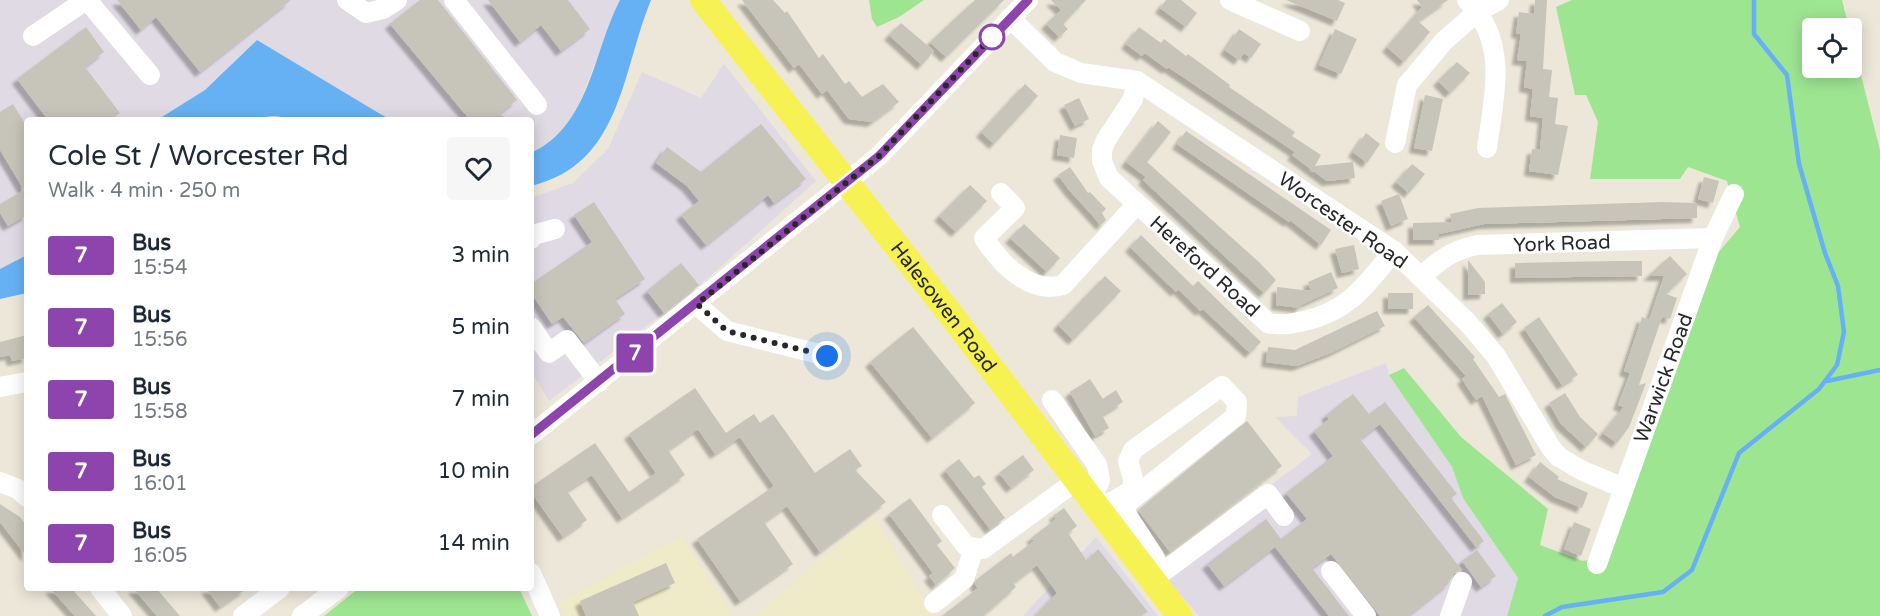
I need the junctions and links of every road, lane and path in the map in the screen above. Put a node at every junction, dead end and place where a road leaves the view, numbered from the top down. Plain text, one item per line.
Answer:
1 (86, 0) edge
2 (347, 0) edge
3 (397, 0) edge
4 (454, 0) edge
5 (703, 0) edge
6 (1028, 0) edge
7 (1230, 0) edge
8 (1499, 0) edge
9 (1472, 6) edge
10 (1010, 18) junction
11 (1300, 32) dead end
12 (33, 36) dead end
13 (150, 75) dead end
14 (1137, 81) junction
15 (537, 105) dead end
16 (1395, 143) dead end
17 (1487, 148) dead end
18 (848, 183) junction
19 (1001, 193) dead end
20 (1734, 194) dead end
21 (1136, 205) junction
22 (555, 229) dead end
23 (534, 235) edge
24 (1713, 238) junction
25 (1394, 251) junction
26 (1421, 277) junction
27 (697, 304) junction
28 (534, 331) edge
29 (827, 356) dead end
30 (599, 382) junction
31 (24, 383) edge
32 (0, 387) edge
33 (1052, 400) dead end
34 (534, 428) edge
35 (1076, 481) junction
36 (0, 482) edge
37 (1623, 488) junction
38 (24, 494) edge
39 (1094, 506) junction
40 (942, 515) dead end
41 (1284, 516) dead end
42 (974, 548) junction
43 (1597, 564) dead end
44 (1331, 571) dead end
45 (1147, 573) junction
46 (534, 580) edge
47 (1462, 582) dead end
48 (102, 591) edge
49 (335, 591) edge
50 (268, 592) edge
51 (934, 603) dead end
52 (122, 616) edge
53 (243, 616) edge
54 (302, 616) edge
55 (550, 616) edge
56 (1180, 616) edge
57 (1366, 616) edge
58 (1450, 616) edge

1 - 12 street
1 - 13 street
2 - 3 street
4 - 15 street
5 - 18 main road, Halesowen Road
6 - 10 street
7 - 11 street
8 - 9 street
9 - 16 street
9 - 17 street
10 - 14 street, Worcester Road
10 - 18 street
14 - 21 street, Hereford Road
14 - 25 street, Worcester Road
18 - 27 street
18 - 35 main road, Halesowen Road
19 - 21 street
20 - 24 street, Warwick Road
21 - 25 street, Hereford Road
22 - 23 street
24 - 26 street, York Road
24 - 37 street, Warwick Road
25 - 26 street, Worcester Road
26 - 37 street, Worcester Road
27 - 29 street
27 - 30 street
28 - 30 street
30 - 34 street
31 - 32 street
33 - 39 street
35 - 39 main road, Halesowen Road
35 - 42 street
36 - 38 street
37 - 43 street, Warwick Road
39 - 45 main road, Halesowen Road
39 - 45 street
40 - 42 street
41 - 45 street
42 - 51 street
44 - 57 street
45 - 56 main road, Halesowen Road
46 - 55 street
47 - 58 street
48 - 52 street
49 - 54 street
50 - 53 street

